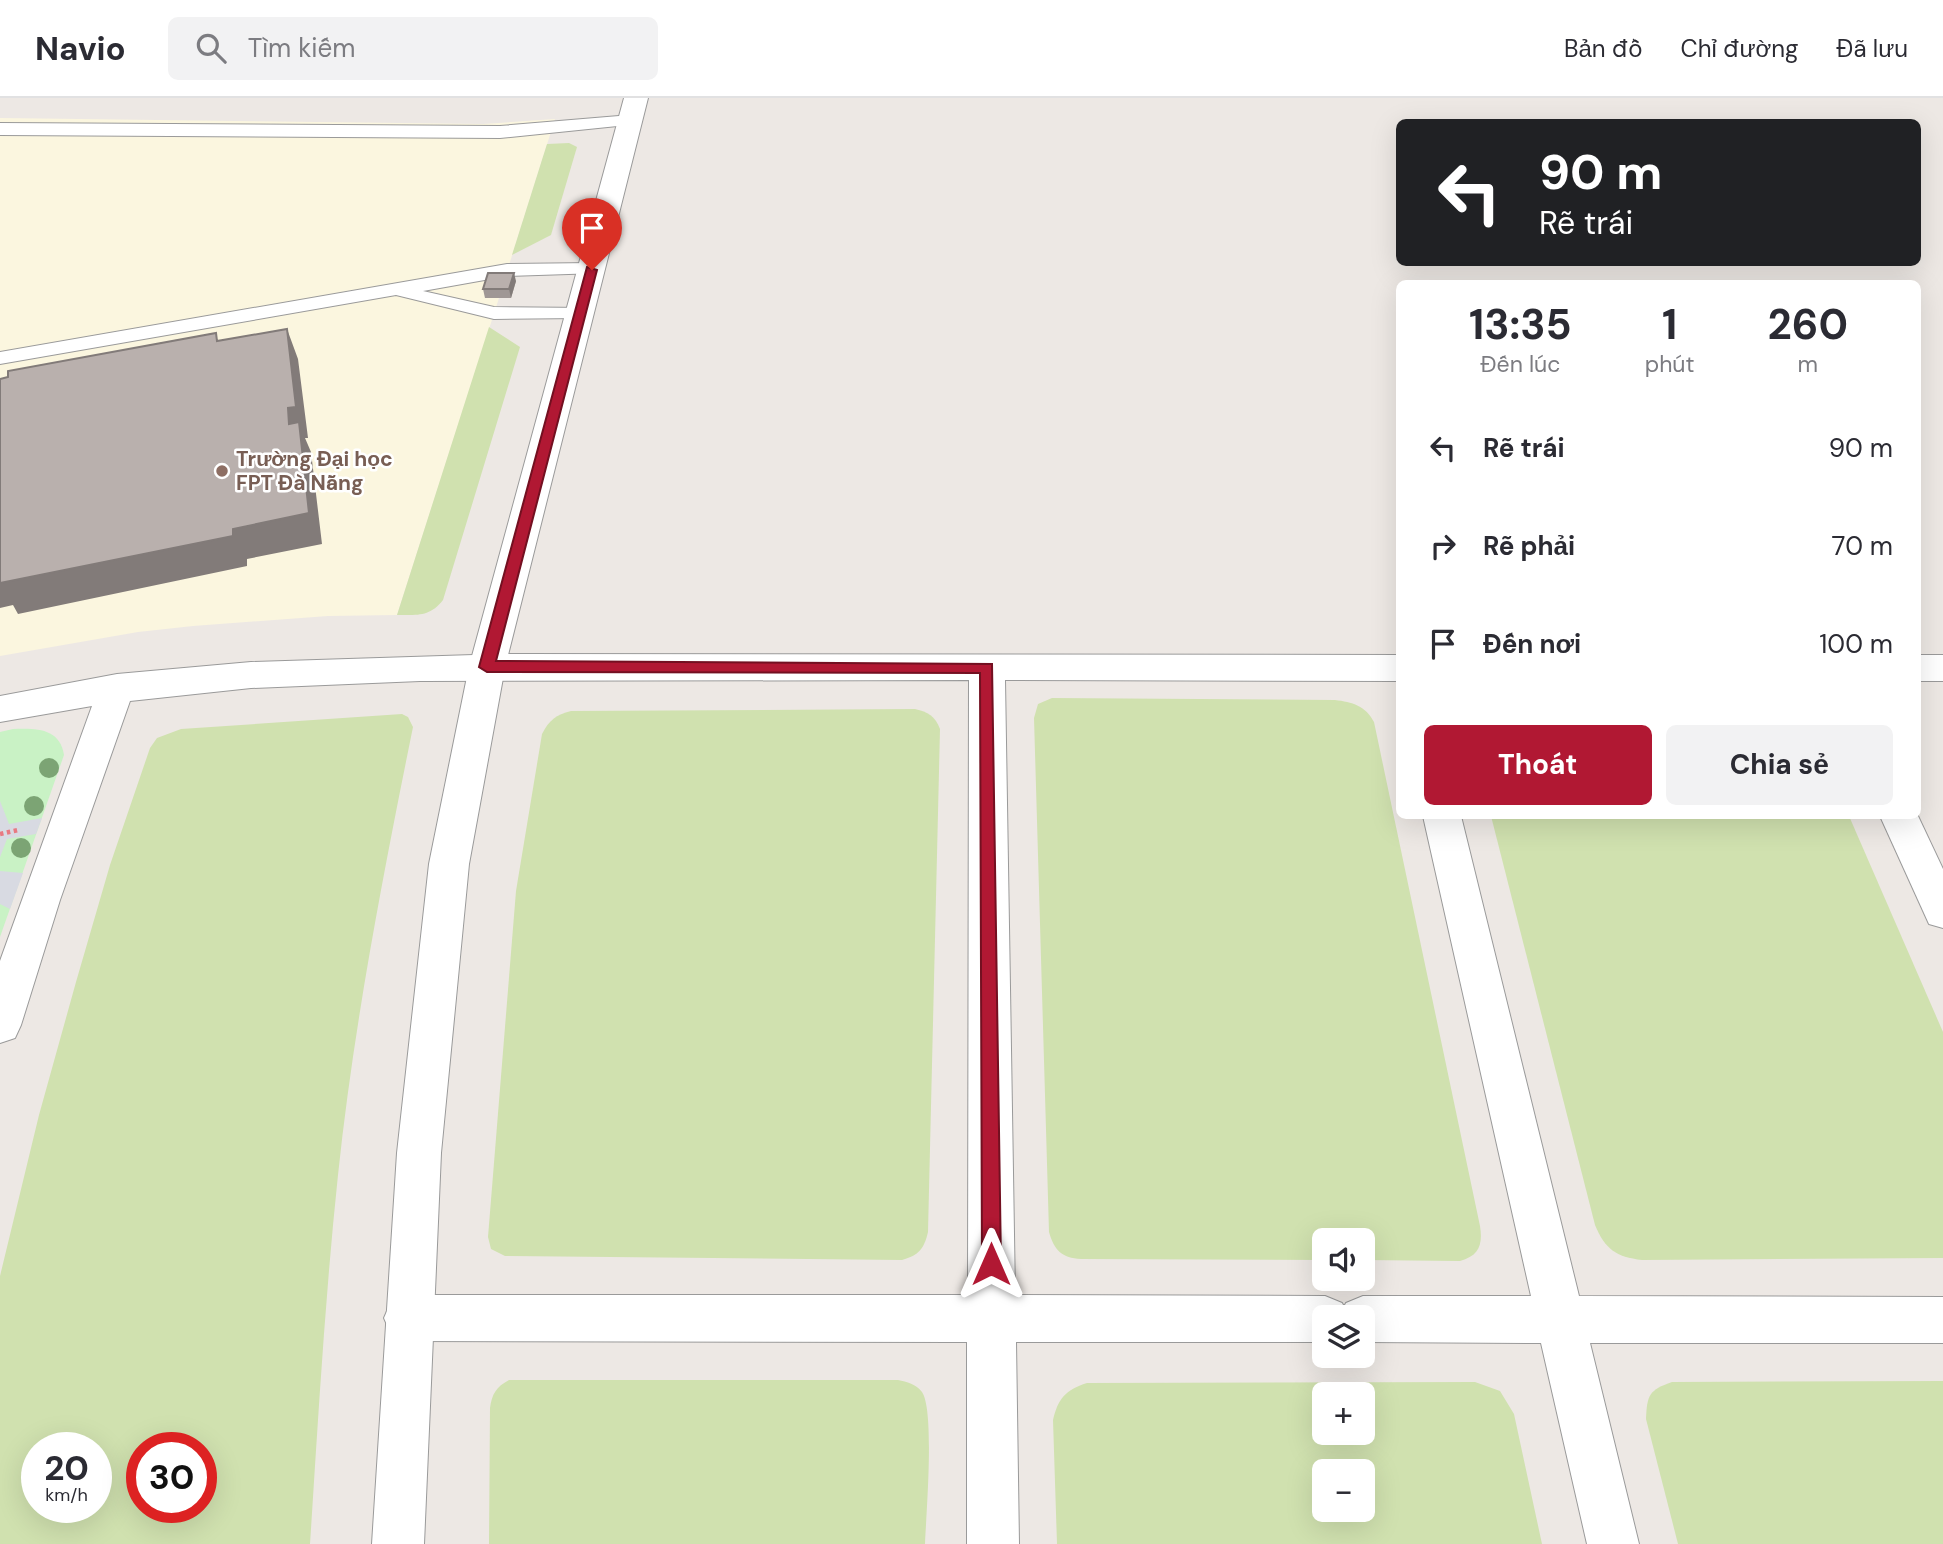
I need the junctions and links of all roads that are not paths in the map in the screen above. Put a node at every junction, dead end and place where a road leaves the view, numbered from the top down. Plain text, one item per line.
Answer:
1 (634, 109) edge
2 (0, 129) edge
3 (592, 270) junction
4 (392, 290) junction
5 (580, 312) junction
6 (0, 358) edge
7 (487, 667) junction
8 (987, 667) junction
9 (1396, 668) edge
10 (1921, 668) edge
11 (1943, 668) edge
12 (117, 687) junction
13 (0, 709) edge
14 (1442, 819) edge
15 (1900, 819) edge
16 (1943, 912) edge
17 (0, 1025) edge
18 (408, 1318) junction
19 (992, 1318) junction
20 (1312, 1319) edge
21 (1375, 1319) edge
22 (1560, 1320) junction
23 (1943, 1320) edge
24 (398, 1544) edge
25 (993, 1544) edge
26 (1613, 1544) edge

1 - 2 lane
1 - 3 street
3 - 4 lane
3 - 5 street
4 - 5 lane
4 - 6 lane
5 - 7 street
7 - 8 street
7 - 12 street
7 - 18 street
8 - 9 street
8 - 19 street
10 - 11 street
12 - 13 street
12 - 17 street
14 - 22 street
15 - 16 street
18 - 19 street
18 - 24 street
19 - 20 street
19 - 25 street
21 - 22 street
22 - 23 street
22 - 26 street

